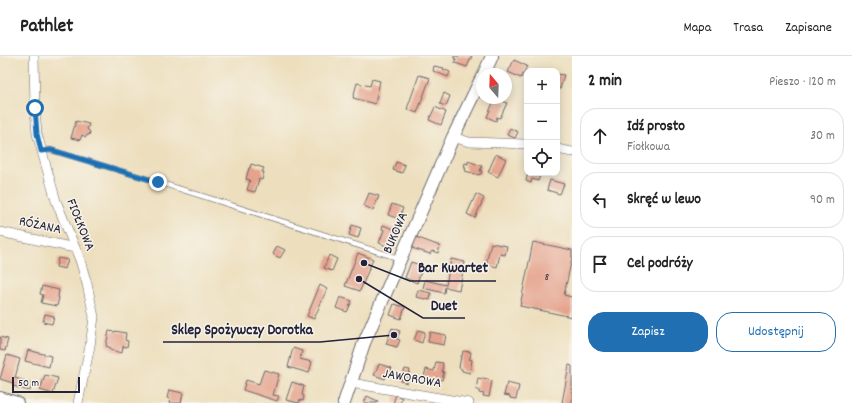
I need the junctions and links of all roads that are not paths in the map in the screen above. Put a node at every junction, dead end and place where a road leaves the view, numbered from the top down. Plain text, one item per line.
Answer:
1 (34, 56) edge
2 (492, 56) edge
3 (487, 68) edge
4 (476, 89) edge
5 (453, 137) junction
6 (524, 144) edge
7 (560, 150) edge
8 (41, 151) junction
9 (572, 152) edge
10 (0, 232) edge
11 (75, 248) junction
12 (401, 259) junction
13 (351, 383) junction
14 (0, 398) edge
15 (17, 403) edge
16 (78, 403) edge
17 (344, 403) edge
18 (469, 403) edge

1 - 8 street, FIOŁKOWA
2 - 3 street
4 - 5 street, BUKOWA
5 - 6 street
5 - 12 street, BUKOWA
7 - 9 street
8 - 11 street, FIOŁKOWA
8 - 12 lane
10 - 11 street, RÓŻANA
11 - 16 street, FIOŁKOWA
12 - 13 street, BUKOWA
13 - 17 street, BUKOWA
13 - 18 street, JAWOROWA
14 - 15 street

